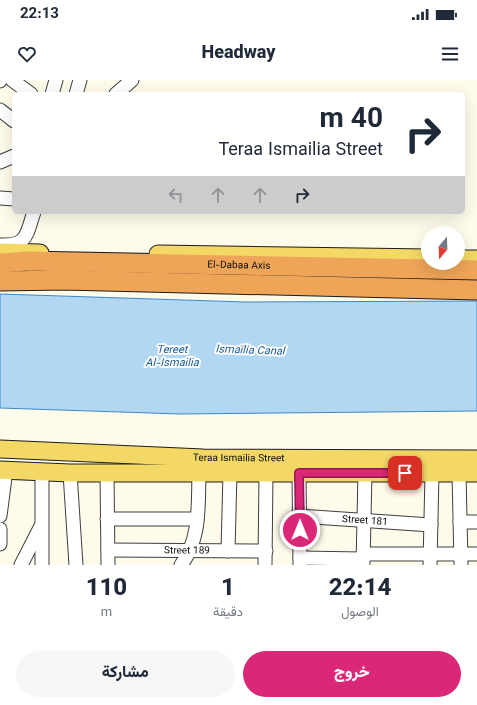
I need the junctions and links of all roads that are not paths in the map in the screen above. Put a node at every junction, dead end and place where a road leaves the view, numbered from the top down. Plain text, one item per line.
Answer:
1 (12, 80) edge
2 (56, 80) edge
3 (80, 80) edge
4 (132, 80) edge
5 (28, 92) edge
6 (53, 92) edge
7 (77, 92) edge
8 (118, 92) edge
9 (0, 110) edge
10 (12, 119) edge
11 (12, 157) edge
12 (0, 162) edge
13 (0, 198) edge
14 (12, 199) edge
15 (33, 214) edge
16 (0, 245) edge
17 (0, 253) edge
18 (421, 258) edge
19 (465, 259) edge
20 (477, 259) edge
21 (27, 261) junction
22 (0, 263) edge
23 (477, 270) edge
24 (0, 272) edge
25 (477, 275) edge
26 (0, 281) edge
27 (477, 290) edge
28 (0, 449) edge
29 (477, 459) edge
30 (3, 470) edge
31 (42, 472) junction
32 (70, 473) junction
33 (107, 473) junction
34 (199, 473) junction
35 (230, 473) junction
36 (266, 473) junction
37 (299, 473) junction
38 (365, 473) junction
39 (432, 473) junction
40 (459, 473) junction
41 (477, 473) edge
42 (0, 516) edge
43 (300, 516) junction
44 (107, 519) junction
45 (197, 519) junction
46 (364, 520) junction
47 (460, 522) junction
48 (477, 522) edge
49 (42, 524) junction
50 (431, 524) junction
51 (0, 529) edge
52 (0, 544) edge
53 (108, 550) junction
54 (191, 550) junction
55 (228, 551) junction
56 (266, 551) junction
57 (477, 554) edge
58 (363, 559) edge
59 (430, 560) edge
60 (461, 560) edge
61 (300, 561) edge
62 (21, 565) edge
63 (42, 565) edge
64 (76, 565) edge
65 (108, 565) edge
66 (181, 565) edge
67 (265, 565) edge

1 - 5 street
2 - 6 street
3 - 7 street
4 - 8 street
9 - 10 street
11 - 12 street
13 - 14 street
15 - 16 street
17 - 18 main road
17 - 21 highway
19 - 20 main road
21 - 22 highway, El-Dabaa Axis
21 - 23 highway, El-Dabaa Axis
24 - 25 main road
26 - 27 highway, El-Dabaa Axis
28 - 29 main road, Teraa Ismailia Street
30 - 31 main road, Teraa Ismailia Street
30 - 42 street
31 - 32 main road, Teraa Ismailia Street
31 - 49 street
32 - 33 main road, Teraa Ismailia Street
32 - 64 street
33 - 34 main road, Teraa Ismailia Street
33 - 44 street
34 - 35 main road, Teraa Ismailia Street
34 - 45 street
35 - 36 main road, Teraa Ismailia Street
35 - 55 street
36 - 37 main road, Teraa Ismailia Street
36 - 56 street
37 - 38 main road, Teraa Ismailia Street
37 - 43 street
38 - 39 main road, Teraa Ismailia Street
38 - 46 street
39 - 40 main road, Teraa Ismailia Street
39 - 50 street
40 - 41 main road, Teraa Ismailia Street
40 - 47 street
43 - 46 street, Street 181
43 - 61 street
44 - 45 street
44 - 53 street
45 - 54 street
46 - 50 street, Street 181
46 - 58 street
47 - 48 street
47 - 60 street
49 - 62 street
49 - 63 street
50 - 59 street
51 - 52 street
53 - 54 street, Street 189
53 - 65 street
54 - 55 street, Street 189
54 - 66 street
55 - 56 street, Street 189
56 - 67 street
57 - 60 street
58 - 59 street
58 - 61 street
59 - 60 street

